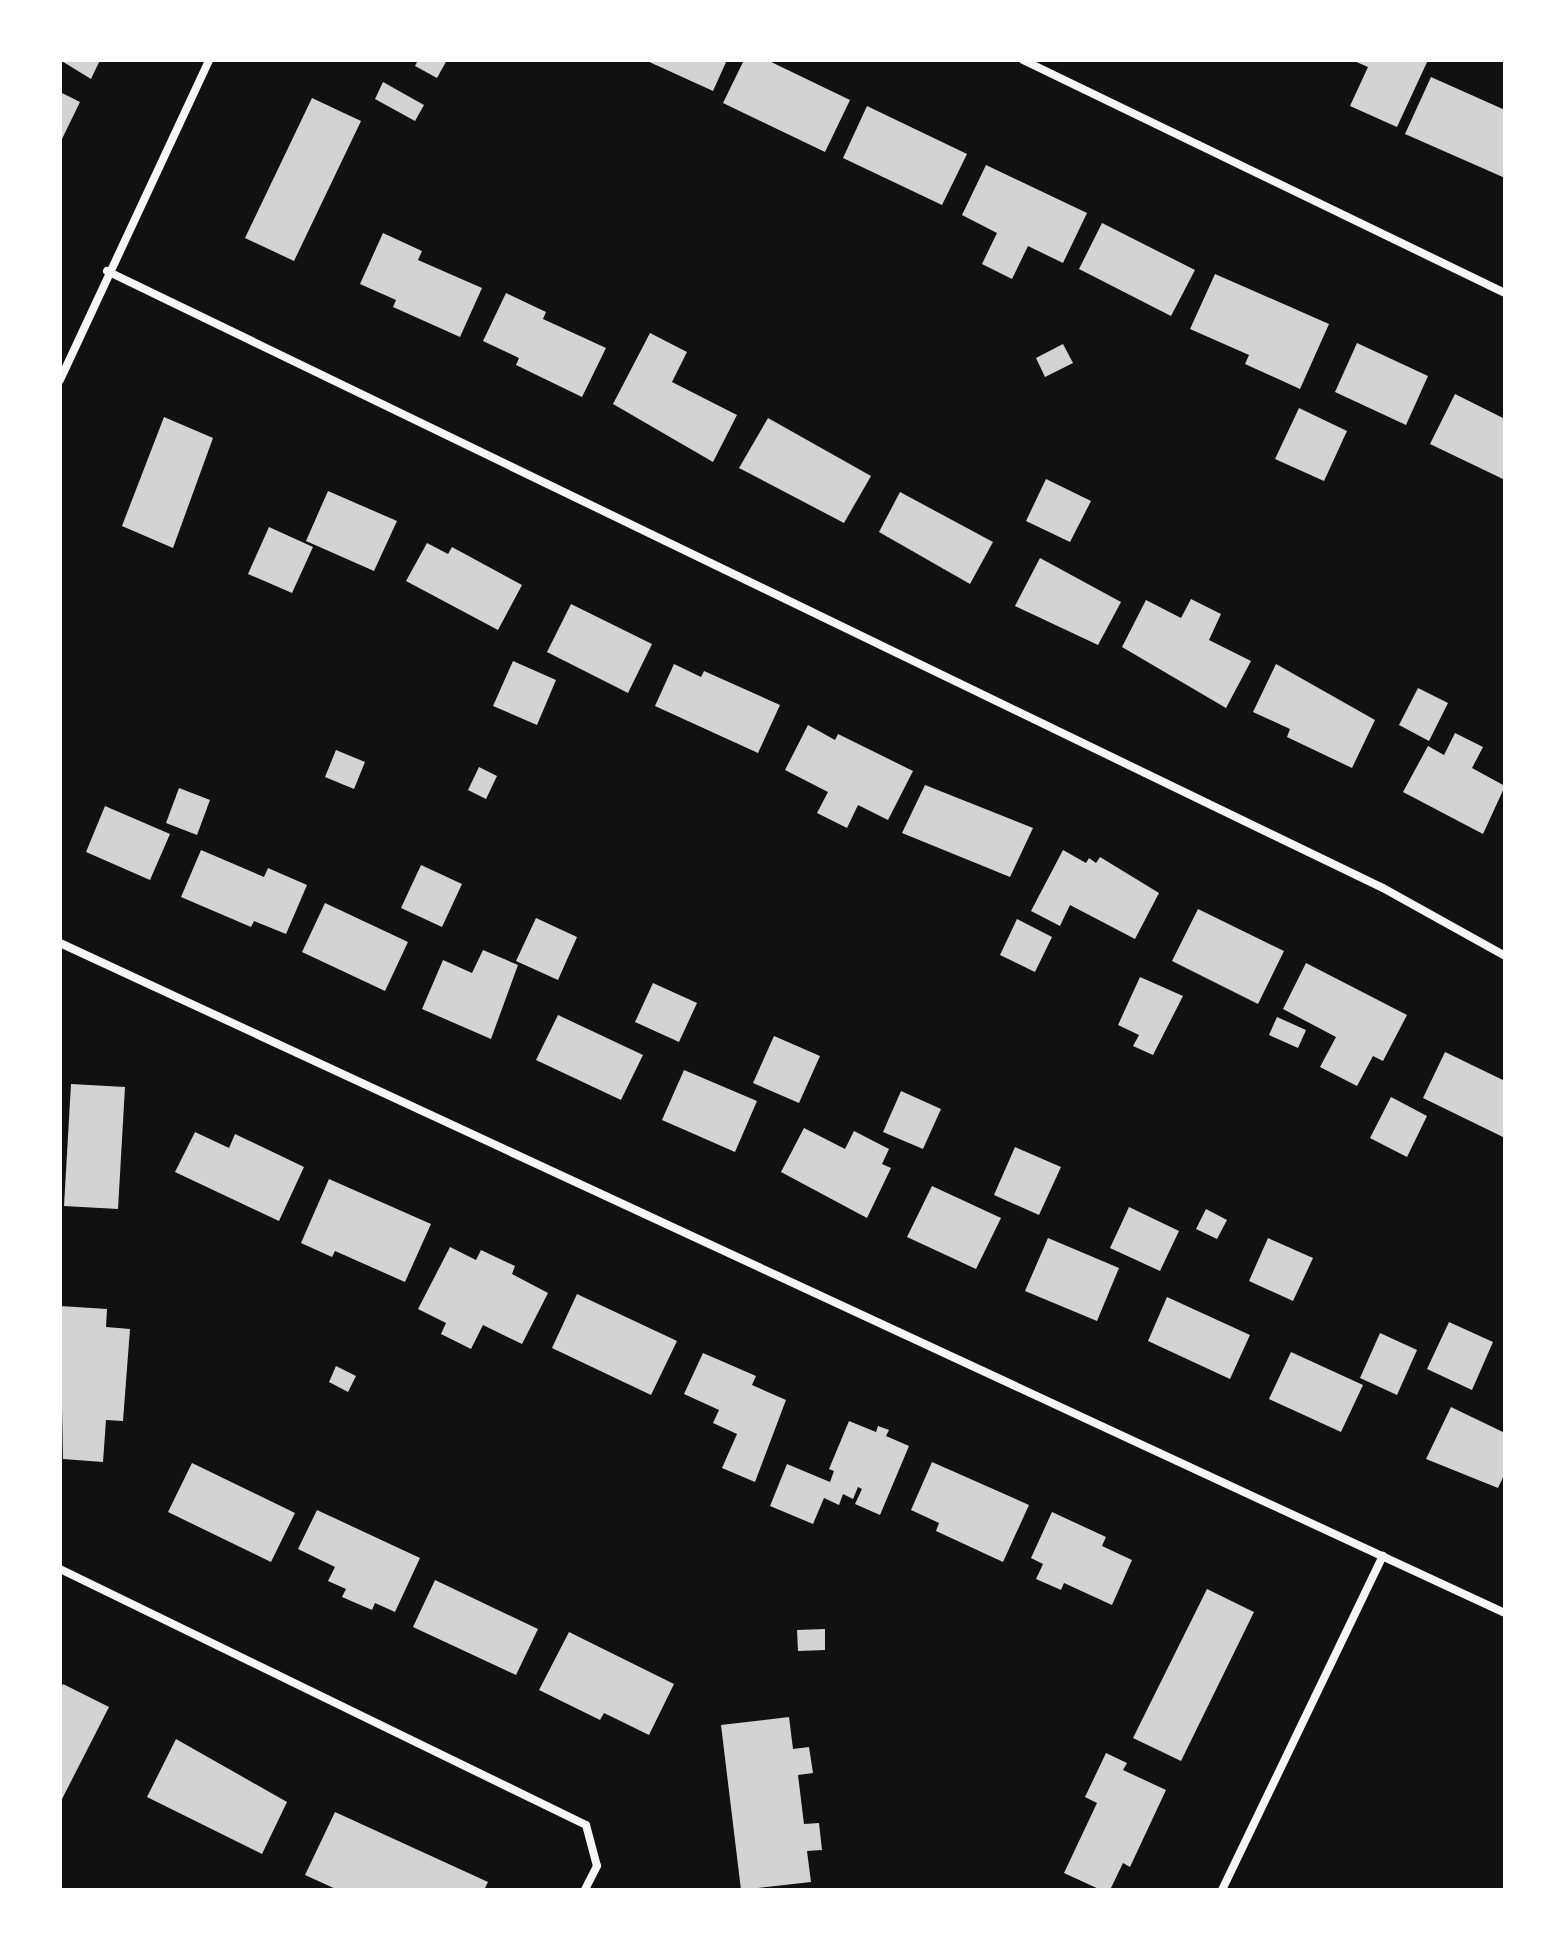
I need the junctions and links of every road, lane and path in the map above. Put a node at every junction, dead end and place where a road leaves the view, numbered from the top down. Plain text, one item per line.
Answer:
1 (209, 60) edge
2 (1023, 60) edge
3 (107, 271) junction
4 (1505, 293) edge
5 (60, 380) edge
6 (60, 943) edge
7 (1505, 956) edge
8 (1383, 1556) junction
9 (60, 1569) edge
10 (1505, 1613) edge
11 (585, 1890) edge
12 (1222, 1890) edge

1 - 3 street
2 - 4 street
3 - 5 street
3 - 7 street
6 - 8 street
8 - 10 street
8 - 12 street
9 - 11 street

